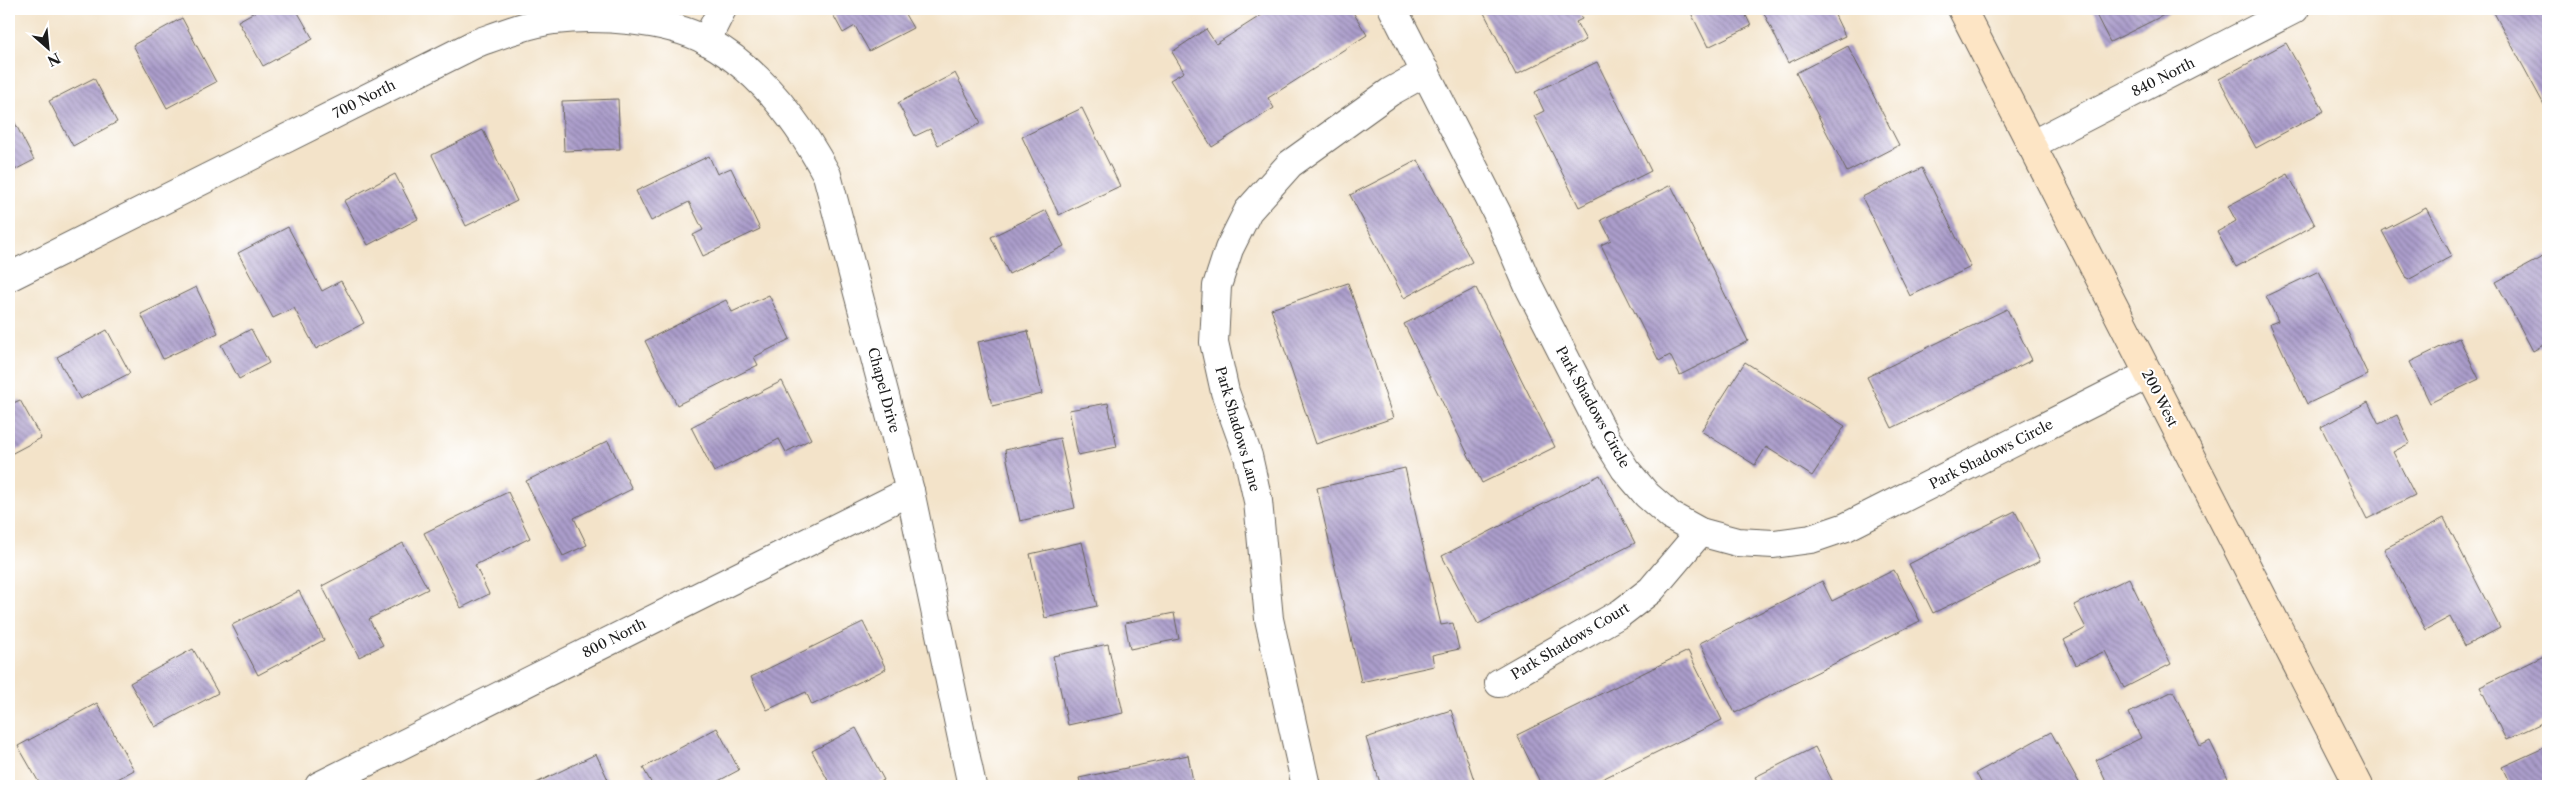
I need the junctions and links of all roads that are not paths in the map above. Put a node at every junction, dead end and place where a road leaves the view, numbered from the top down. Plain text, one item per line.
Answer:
1 (722, 9) edge
2 (1393, 9) edge
3 (1962, 9) edge
4 (2295, 9) edge
5 (2268, 15) edge
6 (706, 41) junction
7 (1426, 72) junction
8 (2032, 145) junction
9 (9, 277) edge
10 (2148, 374) junction
11 (910, 491) junction
12 (1700, 532) junction
13 (1499, 683) dead end
14 (319, 786) edge
15 (972, 786) edge
16 (1306, 786) edge
17 (2359, 786) edge

1 - 6 street
2 - 7 street, Park Shadows Circle
3 - 8 main road, 200 West
4 - 5 street, 840 North
5 - 8 street, 840 North
6 - 9 street, 700 North
6 - 11 street, Chapel Drive
7 - 12 street, Park Shadows Circle
7 - 16 street, Park Shadows Lane
8 - 10 main road, 200 West
10 - 12 street, Park Shadows Circle
10 - 17 main road, 200 West
11 - 14 street, 800 North
11 - 15 street, Chapel Drive
12 - 13 street, Park Shadows Court

